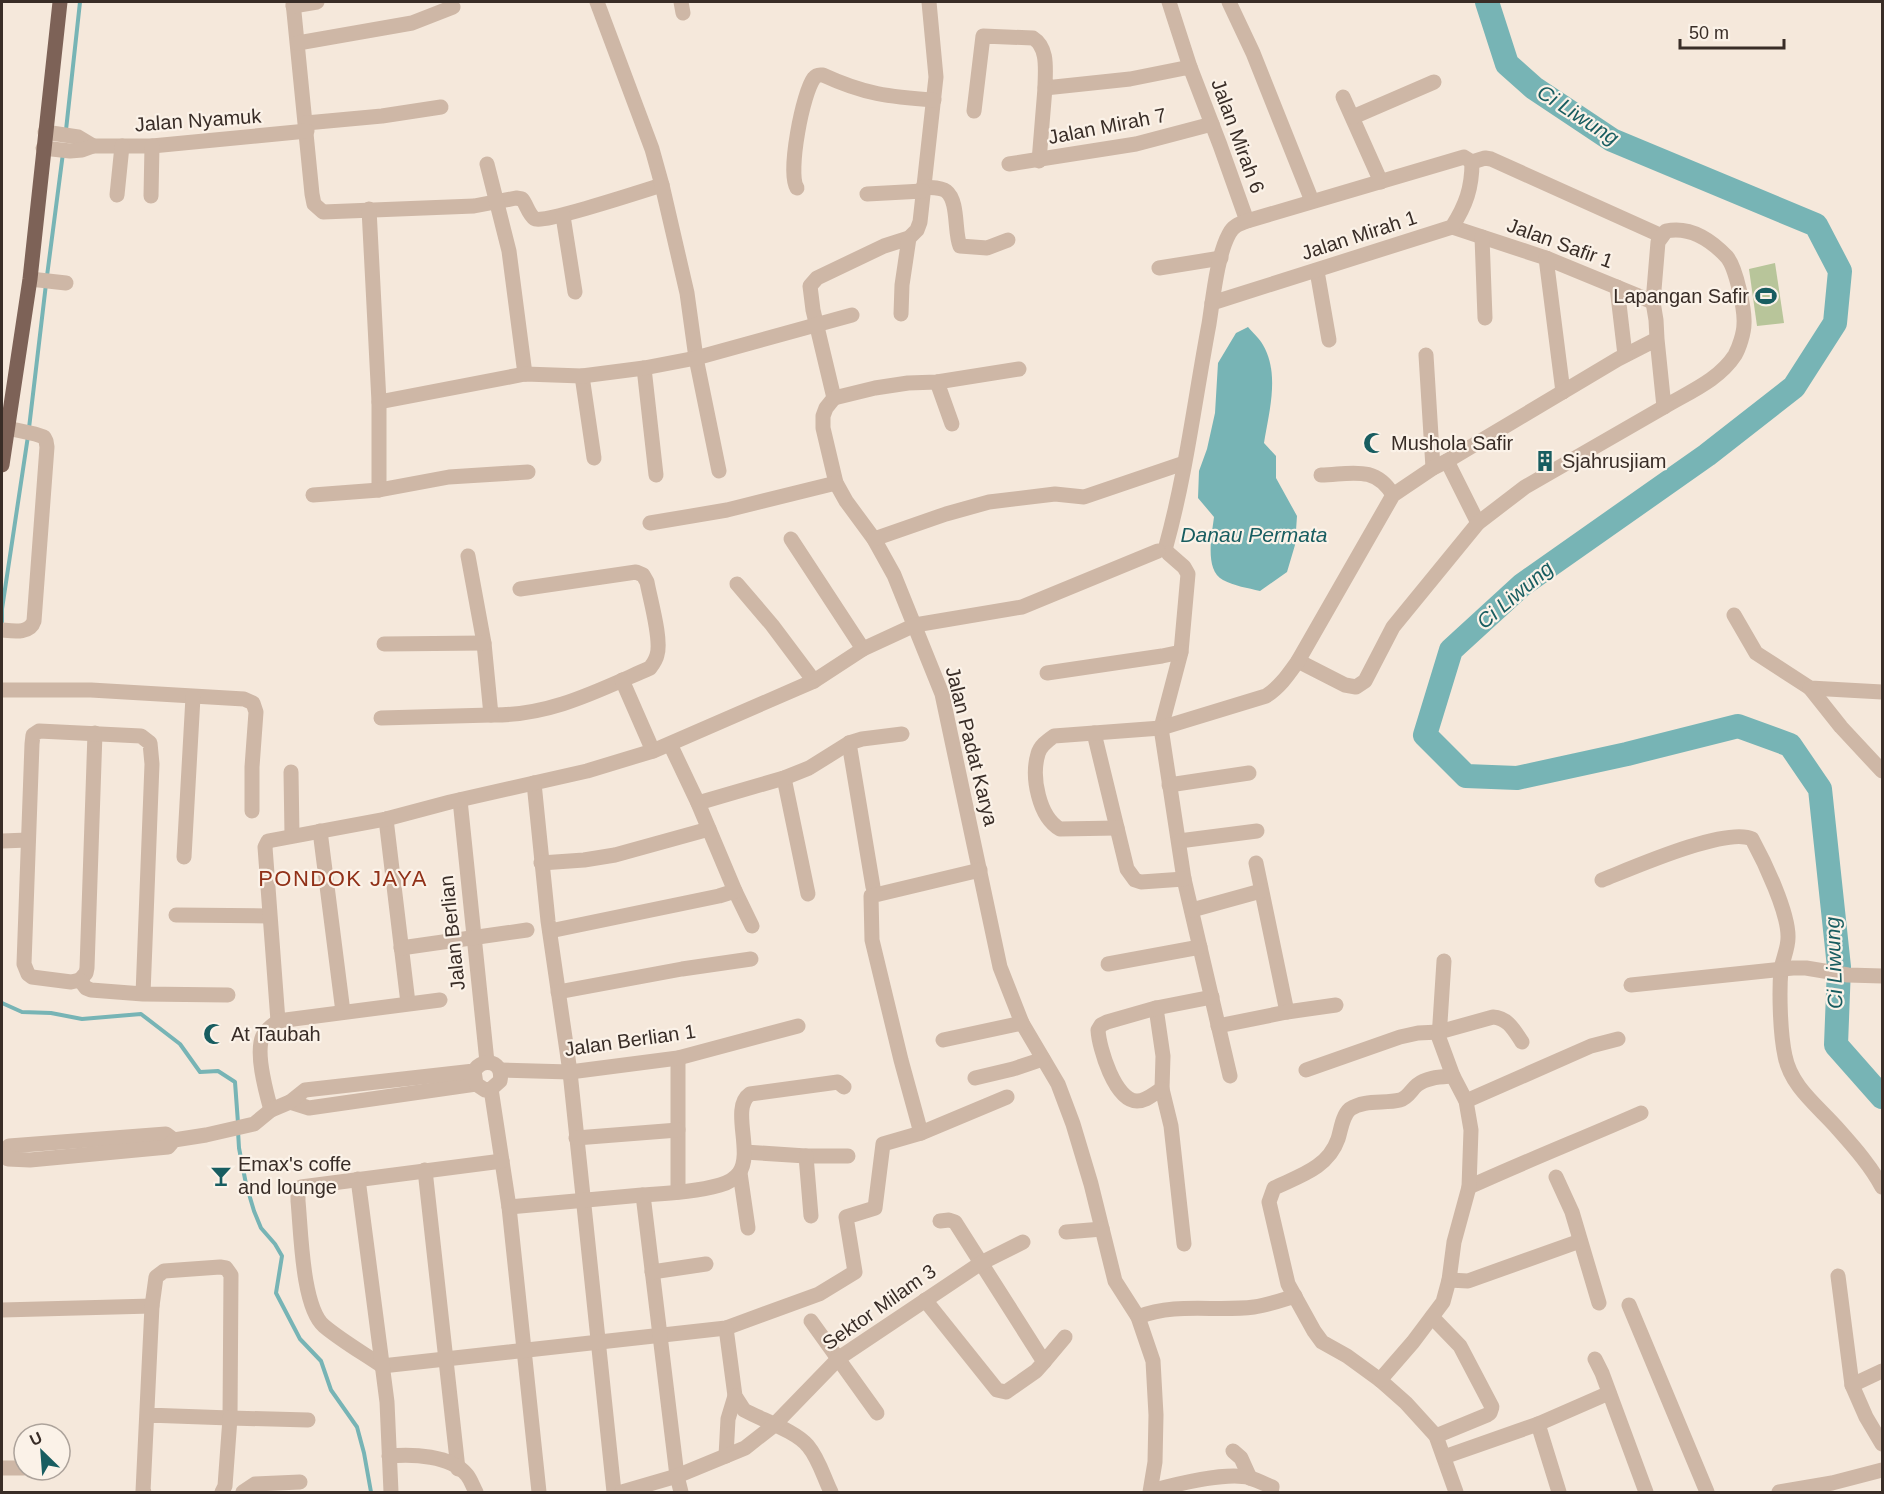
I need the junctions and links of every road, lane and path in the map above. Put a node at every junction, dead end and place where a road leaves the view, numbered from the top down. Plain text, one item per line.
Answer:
1 (60, 2) edge
2 (317, 2) edge
3 (597, 2) edge
4 (929, 2) edge
5 (1168, 2) edge
6 (1230, 2) edge
7 (293, 4) edge
8 (453, 7) dead end
9 (298, 43) junction
10 (1190, 67) junction
11 (1434, 81) dead end
12 (1045, 88) junction
13 (1343, 97) dead end
14 (934, 100) junction
15 (441, 107) dead end
16 (974, 111) dead end
17 (1353, 117) junction
18 (1212, 124) junction
19 (306, 127) junction
20 (51, 133) junction
21 (60, 146) junction
22 (122, 146) junction
23 (152, 146) junction
24 (1039, 161) junction
25 (1472, 162) junction
26 (1009, 164) dead end
27 (487, 165) dead end
28 (1381, 182) junction
29 (662, 185) junction
30 (797, 188) dead end
31 (923, 189) junction
32 (867, 194) dead end
33 (117, 195) dead end
34 (151, 196) dead end
35 (1312, 201) junction
36 (496, 203) junction
37 (369, 209) junction
38 (563, 216) junction
39 (1247, 220) junction
40 (1452, 227) junction
41 (1662, 236) junction
42 (1482, 237) junction
43 (909, 238) junction
44 (1008, 240) dead end
45 (1221, 258) junction
46 (1546, 258) junction
47 (1159, 268) dead end
48 (1317, 271) junction
49 (35, 280) junction
50 (61, 283) dead end
51 (1617, 287) junction
52 (575, 292) dead end
53 (1653, 302) junction
54 (1212, 303) junction
55 (901, 314) dead end
56 (852, 315) dead end
57 (1485, 318) dead end
58 (816, 325) junction
59 (1657, 339) junction
60 (1329, 340) dead end
61 (1426, 355) dead end
62 (1625, 355) junction
63 (696, 358) junction
64 (644, 368) junction
65 (1019, 369) dead end
66 (525, 374) junction
67 (582, 376) junction
68 (937, 382) junction
69 (1563, 392) junction
70 (834, 398) junction
71 (379, 402) junction
72 (1664, 407) junction
73 (952, 424) dead end
74 (7, 428) junction
75 (594, 458) dead end
76 (1184, 463) junction
77 (1440, 464) junction
78 (2, 465) edge
79 (719, 471) dead end
80 (528, 472) dead end
81 (656, 475) dead end
82 (1322, 476) dead end
83 (836, 483) junction
84 (379, 490) junction
85 (313, 495) dead end
86 (1393, 495) junction
87 (650, 523) dead end
88 (1479, 523) junction
89 (874, 539) junction
90 (791, 540) dead end
91 (1164, 550) junction
92 (468, 556) dead end
93 (737, 584) dead end
94 (520, 590) dead end
95 (1734, 615) dead end
96 (915, 625) junction
97 (2, 630) edge
98 (384, 644) dead end
99 (484, 644) junction
100 (863, 650) junction
101 (1181, 652) junction
102 (1298, 661) junction
103 (1047, 673) dead end
104 (622, 680) junction
105 (814, 681) junction
106 (1810, 688) junction
107 (8, 690) edge
108 (1882, 692) edge
109 (193, 697) junction
110 (491, 715) junction
111 (381, 718) dead end
112 (1161, 728) junction
113 (1094, 732) junction
114 (95, 733) junction
115 (902, 734) dead end
116 (849, 743) junction
117 (670, 744) junction
118 (652, 751) junction
119 (1882, 771) edge
120 (291, 772) dead end
121 (1249, 773) dead end
122 (784, 778) junction
123 (534, 783) junction
124 (1169, 785) junction
125 (460, 800) junction
126 (698, 803) junction
127 (252, 810) dead end
128 (386, 819) junction
129 (1117, 828) junction
130 (709, 829) junction
131 (320, 831) junction
132 (1257, 831) dead end
133 (292, 836) junction
134 (15, 840) edge
135 (1179, 841) junction
136 (184, 857) dead end
137 (541, 863) junction
138 (1256, 863) dead end
139 (980, 870) junction
140 (1185, 879) junction
141 (1602, 880) dead end
142 (873, 887) dead end
143 (735, 891) junction
144 (1261, 891) junction
145 (808, 894) dead end
146 (1192, 910) junction
147 (176, 915) dead end
148 (269, 916) junction
149 (752, 926) dead end
150 (527, 930) dead end
151 (550, 931) junction
152 (473, 938) junction
153 (1200, 947) junction
154 (401, 948) junction
155 (751, 959) dead end
156 (1444, 961) dead end
157 (1108, 964) dead end
158 (1781, 969) junction
159 (1882, 976) edge
160 (80, 980) junction
161 (1631, 985) dead end
162 (558, 992) junction
163 (143, 994) junction
164 (228, 995) dead end
165 (1212, 997) junction
166 (440, 1000) dead end
167 (408, 1003) junction
168 (1336, 1005) dead end
169 (1156, 1008) junction
170 (343, 1012) junction
171 (1287, 1012) junction
172 (278, 1021) junction
173 (1022, 1023) junction
174 (798, 1026) dead end
175 (1218, 1026) junction
176 (1439, 1032) junction
177 (1618, 1039) dead end
178 (943, 1040) dead end
179 (1522, 1042) dead end
180 (678, 1058) junction
181 (1043, 1059) junction
182 (1306, 1070) dead end
183 (484, 1072) junction
184 (570, 1072) junction
185 (1230, 1076) dead end
186 (1453, 1076) junction
187 (975, 1078) dead end
188 (844, 1088) dead end
189 (491, 1089) junction
190 (1162, 1089) junction
191 (1007, 1097) dead end
192 (1466, 1101) junction
193 (271, 1110) junction
194 (1641, 1113) dead end
195 (678, 1130) junction
196 (921, 1133) junction
197 (576, 1138) junction
198 (745, 1152) junction
199 (3, 1154) edge
200 (806, 1156) junction
201 (848, 1156) dead end
202 (502, 1161) junction
203 (425, 1170) junction
204 (740, 1173) junction
205 (1556, 1177) dead end
206 (358, 1179) junction
207 (1469, 1187) junction
208 (1882, 1187) edge
209 (678, 1192) junction
210 (643, 1195) junction
211 (584, 1200) junction
212 (509, 1207) junction
213 (811, 1216) dead end
214 (940, 1221) dead end
215 (748, 1228) dead end
216 (1102, 1229) junction
217 (1066, 1232) dead end
218 (1580, 1241) junction
219 (1023, 1242) dead end
220 (1184, 1244) dead end
221 (981, 1263) junction
222 (706, 1264) dead end
223 (652, 1272) junction
224 (1838, 1276) dead end
225 (1449, 1280) junction
226 (1295, 1296) junction
227 (925, 1300) junction
228 (1599, 1303) dead end
229 (1629, 1305) dead end
230 (152, 1306) junction
231 (5, 1310) edge
232 (1138, 1317) junction
233 (1432, 1317) junction
234 (811, 1322) dead end
235 (726, 1328) junction
236 (662, 1335) junction
237 (1065, 1337) dead end
238 (599, 1342) junction
239 (523, 1350) junction
240 (839, 1358) junction
241 (446, 1359) junction
242 (1595, 1359) dead end
243 (1044, 1362) junction
244 (382, 1366) junction
245 (1882, 1371) edge
246 (1380, 1380) junction
247 (1852, 1384) junction
248 (1610, 1393) junction
249 (735, 1395) junction
250 (877, 1413) dead end
251 (147, 1415) junction
252 (230, 1418) junction
253 (308, 1420) dead end
254 (1538, 1424) junction
255 (773, 1425) junction
256 (1436, 1436) junction
257 (1882, 1444) edge
258 (1233, 1452) dead end
259 (389, 1456) junction
260 (726, 1456) junction
261 (1444, 1457) junction
262 (458, 1469) junction
263 (1882, 1470) edge
264 (677, 1476) junction
265 (1250, 1478) junction
266 (300, 1482) dead end
267 (1274, 1491) edge
268 (144, 1492) edge
269 (222, 1492) edge
270 (243, 1492) edge
271 (391, 1492) edge
272 (476, 1492) edge
273 (539, 1492) edge
274 (614, 1492) edge
275 (622, 1492) edge
276 (681, 1492) edge
277 (831, 1492) edge
278 (1150, 1492) edge
279 (1456, 1492) edge
280 (1559, 1492) edge
281 (1646, 1492) edge
282 (1707, 1492) edge
283 (1779, 1492) edge

1 - 20 main road
2 - 7 street
3 - 29 street
4 - 14 street
5 - 10 street
6 - 35 street
7 - 9 street
8 - 9 street
9 - 19 street
10 - 12 street, Jalan Mirah 6
10 - 18 street, Jalan Mirah 6
11 - 17 street
12 - 16 street
12 - 24 street
13 - 17 street
14 - 30 street
14 - 31 street
15 - 19 street, Jalan Nyamuk
17 - 28 street
18 - 24 street, Jalan Mirah 7
18 - 39 street, Jalan Mirah 6
19 - 23 street, Jalan Nyamuk
19 - 37 street
20 - 21 main road
20 - 21 street, Jalan Nyamuk
21 - 22 street, Jalan Nyamuk
21 - 49 main road
22 - 23 street, Jalan Nyamuk
22 - 33 street
23 - 34 street
24 - 26 street, Jalan Mirah 7
25 - 28 street
25 - 40 street
25 - 41 street
27 - 36 street
28 - 35 street
29 - 38 street
29 - 63 street
31 - 32 street
31 - 43 street
31 - 44 street
35 - 39 street
36 - 37 street
36 - 38 street
36 - 66 street
37 - 71 street
38 - 52 street
39 - 45 street
40 - 42 street, Jalan Safir 1
40 - 48 street, Jalan Mirah 1
41 - 53 street
41 - 72 street
42 - 46 street, Jalan Safir 1
42 - 57 street
43 - 55 street
43 - 58 street
45 - 47 street
45 - 54 street
46 - 51 street, Jalan Safir 1
46 - 69 street
48 - 54 street, Jalan Mirah 1
48 - 60 street
49 - 50 street
49 - 74 main road
51 - 53 street, Jalan Safir 1
51 - 62 street
53 - 59 street
54 - 76 street
56 - 58 street
58 - 63 street
58 - 70 street
59 - 62 street
59 - 72 street
61 - 77 street
62 - 69 street
63 - 64 street
63 - 79 street
64 - 67 street
64 - 81 street
65 - 68 street
66 - 67 street
66 - 71 street
67 - 75 street
68 - 70 street
68 - 73 street
69 - 77 street
70 - 83 street, Jalan Padat Karya
71 - 84 street
72 - 88 street
74 - 78 main road
74 - 97 street
76 - 89 street
76 - 91 street
77 - 86 street
77 - 88 street
80 - 84 street
82 - 86 street
83 - 87 street
83 - 89 street, Jalan Padat Karya
84 - 85 street
86 - 102 street
88 - 102 street
89 - 96 street, Jalan Padat Karya
90 - 100 street
91 - 96 street
91 - 101 street
92 - 99 street
93 - 105 street
94 - 104 street
95 - 106 street
96 - 100 street
96 - 139 street, Jalan Padat Karya
98 - 99 street
99 - 110 street
100 - 105 street
101 - 103 street
101 - 112 street
102 - 112 street
104 - 110 street
104 - 118 street
105 - 117 street
106 - 108 street
106 - 119 street
107 - 109 street
109 - 127 street
109 - 136 street
110 - 111 street
112 - 113 street
112 - 124 street
113 - 129 street
113 - 129 street
114 - 134 street
114 - 160 street
114 - 163 street
115 - 116 street
116 - 122 street
116 - 142 street
117 - 118 street
117 - 126 street
118 - 123 street
120 - 133 street
121 - 124 street
122 - 126 street
122 - 145 street
123 - 125 street
123 - 137 street
124 - 135 street
125 - 128 street
125 - 152 street, Jalan Berlian
126 - 130 street
128 - 131 street
128 - 154 street
129 - 140 street
130 - 137 street
130 - 143 street
131 - 133 street
131 - 170 street
132 - 135 street
133 - 148 street
134 - 160 street
135 - 140 street
137 - 151 street
138 - 144 street
139 - 173 street, Jalan Padat Karya
139 - 196 street
140 - 146 street
141 - 158 street
143 - 149 street
143 - 151 street
144 - 146 street
144 - 171 street
146 - 153 street
147 - 148 street
148 - 172 street
150 - 152 street
151 - 162 street
152 - 154 street
152 - 183 street, Jalan Berlian
153 - 157 street
153 - 165 street
154 - 167 street
155 - 162 street
156 - 176 street
158 - 159 street
158 - 161 street
158 - 208 street
160 - 163 street
162 - 184 street
163 - 164 street
165 - 169 street
165 - 175 street
166 - 167 street
167 - 170 street
168 - 171 street
169 - 190 street
169 - 190 street
170 - 172 street
171 - 175 street
172 - 193 street
173 - 178 street
173 - 181 street, Jalan Padat Karya
174 - 180 street, Jalan Berlian 1
175 - 185 street
176 - 179 street
176 - 182 street
176 - 186 street
177 - 192 street
180 - 184 street, Jalan Berlian 1
180 - 195 street
181 - 187 street
181 - 216 street, Jalan Padat Karya
183 - 184 street, Jalan Berlian 1
183 - 189 street
183 - 189 street
183 - 193 street, Jalan Berlian 1
184 - 197 street
186 - 192 street
186 - 226 street
188 - 198 street
189 - 202 street
190 - 220 street
191 - 196 street
192 - 207 street
193 - 199 street
194 - 207 street
195 - 197 street
195 - 209 street
196 - 235 street
197 - 211 street
198 - 200 street
198 - 204 street
200 - 201 street
200 - 213 street
202 - 203 street
202 - 212 street
203 - 206 street
203 - 241 street
204 - 209 street
204 - 215 street
205 - 218 street
206 - 244 street
206 - 244 street
207 - 225 street
209 - 210 street
210 - 211 street
210 - 223 street
211 - 212 street
211 - 238 street
212 - 239 street
214 - 221 street
216 - 217 street
216 - 232 street, Jalan Padat Karya
218 - 225 street
218 - 228 street
219 - 221 street, Sektor Milam 3
221 - 227 street, Sektor Milam 3
221 - 243 street
222 - 223 street
223 - 236 street
224 - 247 street
225 - 233 street
226 - 232 street
226 - 246 street
227 - 240 street, Sektor Milam 3
227 - 243 street
229 - 282 street
230 - 231 street
230 - 251 street
230 - 252 street
232 - 278 street, Jalan Padat Karya
233 - 246 street
233 - 256 street
234 - 240 street
235 - 236 street
235 - 249 street
236 - 238 street
236 - 264 street
237 - 243 street
238 - 239 street
238 - 274 street
239 - 241 street
239 - 273 street
240 - 250 street
240 - 255 street, Sektor Milam 3
241 - 244 street
241 - 262 street
242 - 248 street
244 - 259 street
245 - 247 street
246 - 256 street
247 - 257 street
248 - 254 street
248 - 281 street
249 - 255 street
249 - 260 street
251 - 252 street
251 - 268 street
252 - 253 street
252 - 269 street
254 - 261 street
254 - 280 street
255 - 260 street, Sektor Milam 3
255 - 277 street
256 - 261 street
258 - 265 street
259 - 262 street
259 - 271 street
260 - 264 street, Sektor Milam 3
261 - 279 street
262 - 272 street
263 - 283 street
264 - 275 street, Sektor Milam 3
264 - 276 street
265 - 267 street
265 - 278 street
266 - 270 street

